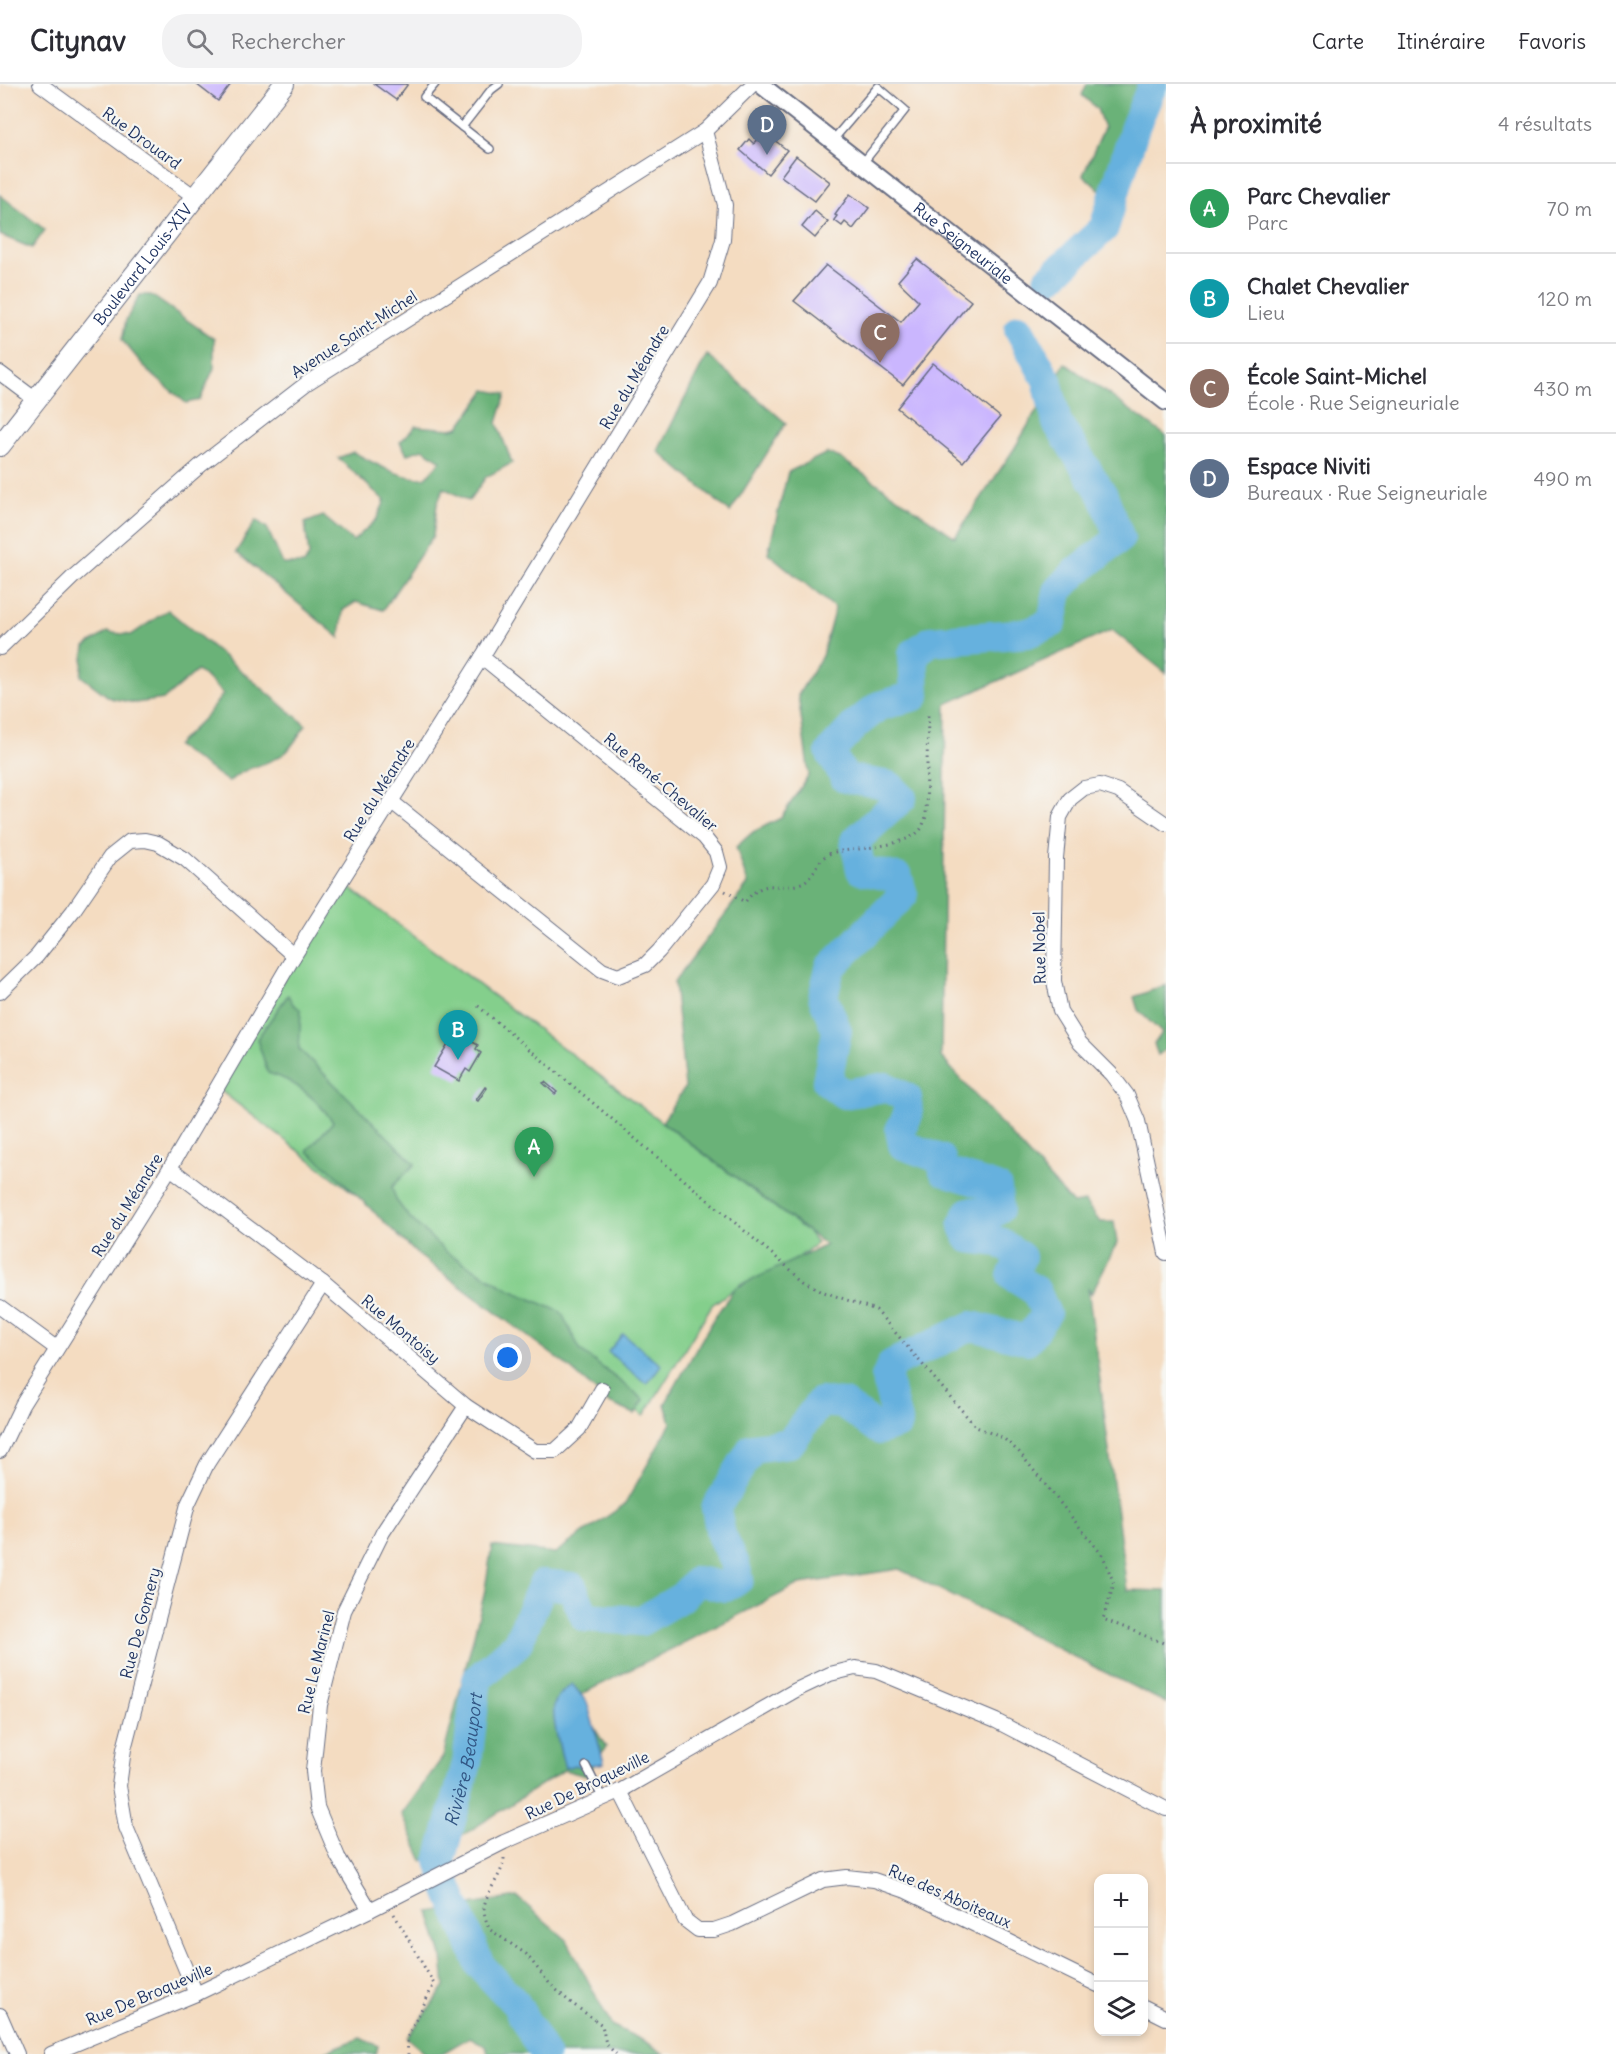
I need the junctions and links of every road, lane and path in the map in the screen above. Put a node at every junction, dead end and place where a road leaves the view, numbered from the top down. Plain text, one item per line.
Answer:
1 (40, 84) edge
2 (284, 84) edge
3 (435, 84) edge
4 (483, 84) edge
5 (500, 84) edge
6 (753, 84) edge
7 (760, 84) edge
8 (491, 90) junction
9 (462, 127) junction
10 (705, 131) junction
11 (833, 141) junction
12 (490, 149) dead end
13 (862, 164) junction
14 (195, 197) junction
15 (0, 373) edge
16 (36, 400) junction
17 (1166, 402) edge
18 (0, 446) edge
19 (0, 648) edge
20 (482, 657) junction
21 (928, 714) dead end
22 (392, 802) junction
23 (1166, 824) edge
24 (712, 884) junction
25 (294, 956) junction
26 (0, 992) edge
27 (478, 1006) dead end
28 (170, 1168) junction
29 (1164, 1232) edge
30 (1166, 1253) edge
31 (323, 1284) junction
32 (0, 1307) edge
33 (56, 1348) junction
34 (602, 1389) dead end
35 (466, 1406) junction
36 (0, 1451) edge
37 (1166, 1644) edge
38 (586, 1766) dead end
39 (620, 1791) junction
40 (603, 1799) junction
41 (1166, 1809) edge
42 (504, 1842) junction
43 (387, 1901) junction
44 (370, 1910) junction
45 (1094, 1983) edge
46 (196, 1994) junction
47 (1148, 2009) edge
48 (0, 2015) edge
49 (1166, 2018) edge
50 (16, 2054) edge
51 (51, 2054) edge
52 (408, 2054) edge
53 (616, 2054) edge

1 - 14 street, Rue Drouard
2 - 14 main road, Boulevard Louis-XIV
3 - 9 lane
4 - 8 lane
5 - 8 lane
6 - 10 street, Avenue Saint-Michel
7 - 11 street, Rue Seigneuriale
8 - 9 lane
9 - 12 lane
10 - 19 street, Avenue Saint-Michel
10 - 20 street, Rue du Méandre
11 - 13 street, Rue Seigneuriale
11 - 13 lane
13 - 17 street, Rue Seigneuriale
14 - 16 main road, Boulevard Louis-XIV
15 - 16 street
16 - 18 main road, Boulevard Louis-XIV
20 - 22 street, Rue du Méandre
20 - 24 street, Rue René-Chevalier
21 - 24 path
22 - 24 street, Rue René-Chevalier
22 - 25 street, Rue du Méandre
23 - 29 street, Rue Nobel
25 - 26 street
25 - 28 street, Rue du Méandre
27 - 37 path
28 - 31 street, Rue Montoisy
28 - 33 street, Rue du Méandre
29 - 30 street, Rue Nobel
31 - 35 street, Rue Montoisy
31 - 46 street, Rue De Gomery
32 - 33 street
33 - 36 street, Rue du Méandre
34 - 35 street, Rue Montoisy
35 - 44 street, Rue Le Marinel
38 - 40 lane
39 - 40 street, Rue De Broqueville
39 - 41 street, Rue De Broqueville
39 - 45 street, Rue des Aboiteaux
40 - 42 street, Rue De Broqueville
42 - 43 street, Rue De Broqueville
42 - 53 path
43 - 44 street, Rue De Broqueville
43 - 52 path
44 - 46 street, Rue De Broqueville
46 - 51 street, Rue De Broqueville
47 - 49 street
48 - 50 street

